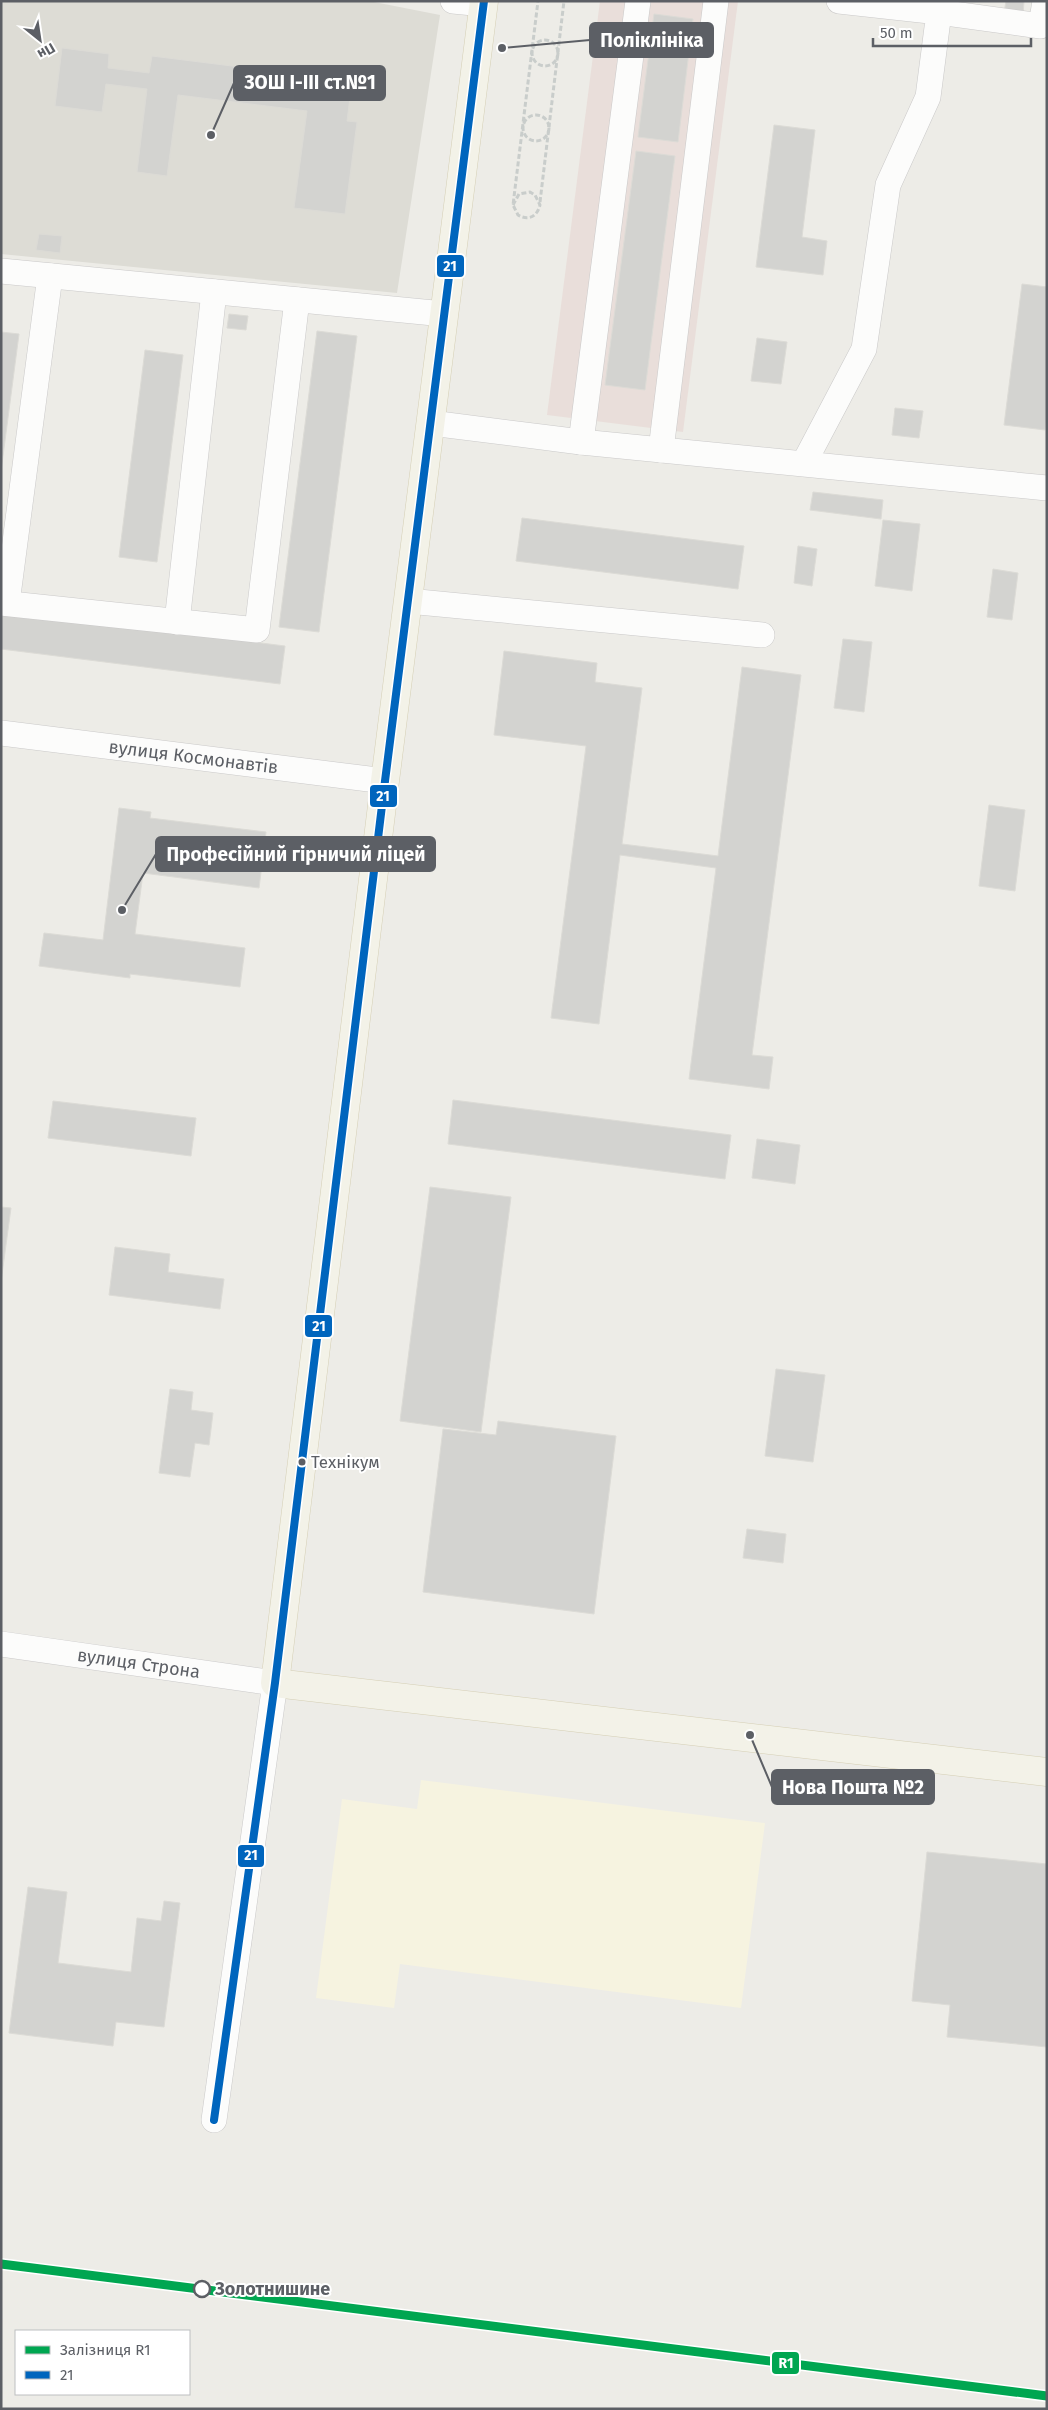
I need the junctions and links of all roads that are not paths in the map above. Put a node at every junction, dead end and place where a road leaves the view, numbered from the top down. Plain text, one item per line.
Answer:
1 (453, 1) edge
2 (638, 1) edge
3 (716, 1) edge
4 (839, 1) edge
5 (1045, 1) edge
6 (484, 3) edge
7 (939, 12) junction
8 (1, 271) edge
9 (50, 276) junction
10 (214, 292) junction
11 (297, 300) junction
12 (444, 314) junction
13 (431, 423) junction
14 (581, 442) junction
15 (661, 450) junction
16 (804, 463) junction
17 (1047, 488) edge
18 (408, 601) junction
19 (4, 603) edge
20 (177, 622) junction
21 (762, 635) dead end
22 (1, 733) edge
23 (385, 781) junction
24 (1, 1644) edge
25 (275, 1683) junction
26 (1047, 1772) edge
27 (214, 2120) dead end

1 - 6 street
2 - 14 street
3 - 15 street
4 - 7 street
5 - 7 street
6 - 12 main road
7 - 16 street
8 - 9 street
9 - 10 street
9 - 19 street
10 - 11 street
10 - 20 street
11 - 12 street
11 - 20 street
12 - 13 main road
13 - 14 street
13 - 18 main road
14 - 15 street
15 - 16 street
16 - 17 street
18 - 21 street
18 - 23 main road
19 - 20 street
22 - 23 street, вулиця Космонавтів
23 - 25 main road
24 - 25 street, вулиця Строна
25 - 26 main road
25 - 27 street

